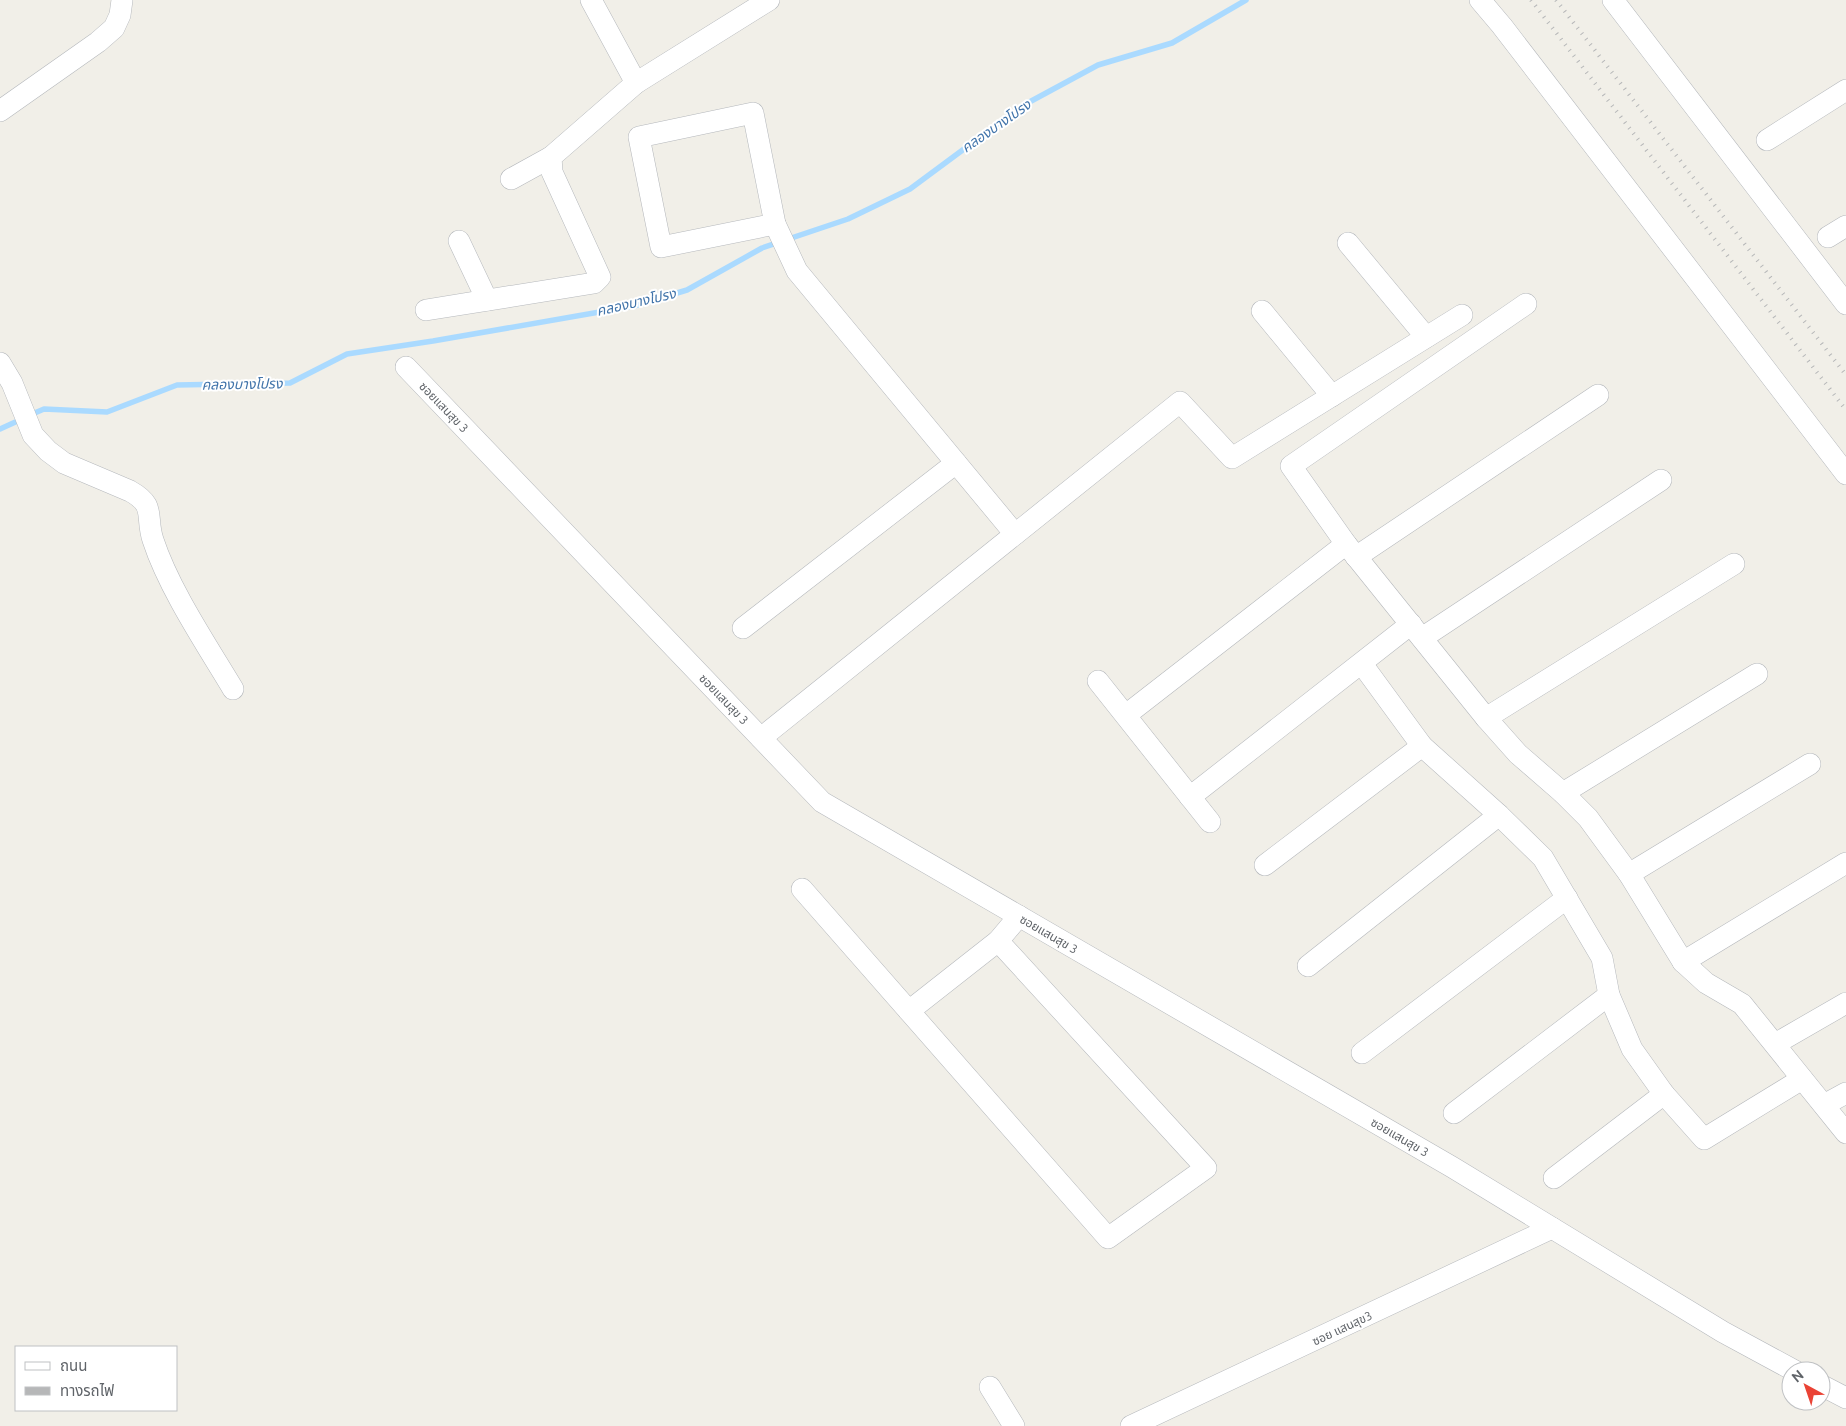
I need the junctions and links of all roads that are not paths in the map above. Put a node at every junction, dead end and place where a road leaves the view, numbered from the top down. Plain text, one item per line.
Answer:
1 (122, 0) edge
2 (591, 0) edge
3 (769, 0) edge
4 (1480, 0) edge
5 (1613, 0) edge
6 (636, 83) junction
7 (1846, 90) edge
8 (3, 102) edge
9 (1767, 140) dead end
10 (551, 156) junction
11 (511, 179) dead end
12 (777, 227) junction
13 (458, 241) dead end
14 (1348, 243) dead end
15 (487, 300) junction
16 (1526, 304) dead end
17 (1846, 304) edge
18 (426, 310) dead end
19 (1262, 311) dead end
20 (1462, 314) dead end
21 (1426, 337) junction
22 (0, 363) edge
23 (406, 367) dead end
24 (1598, 395) dead end
25 (1332, 396) junction
26 (956, 463) junction
27 (1846, 474) edge
28 (1661, 480) dead end
29 (1015, 534) junction
30 (1351, 550) junction
31 (1734, 564) dead end
32 (743, 628) dead end
33 (1417, 631) junction
34 (1362, 664) junction
35 (1757, 674) dead end
36 (1098, 681) dead end
37 (233, 689) dead end
38 (1126, 715) junction
39 (1486, 718) junction
40 (761, 738) junction
41 (1422, 746) junction
42 (1810, 764) dead end
43 (1563, 793) junction
44 (1190, 797) junction
45 (1499, 815) junction
46 (1210, 822) dead end
47 (1846, 863) edge
48 (1265, 865) dead end
49 (1629, 874) junction
50 (802, 889) dead end
51 (1567, 898) junction
52 (1019, 916) junction
53 (998, 940) junction
54 (1683, 962) junction
55 (1308, 966) dead end
56 (1609, 995) junction
57 (1846, 1003) edge
58 (909, 1011) junction
59 (1775, 1044) junction
60 (1362, 1052) dead end
61 (1802, 1079) junction
62 (1846, 1093) edge
63 (1664, 1094) junction
64 (1824, 1105) junction
65 (1454, 1113) dead end
66 (1846, 1133) edge
67 (1554, 1178) dead end
68 (1552, 1228) junction
69 (1781, 1363) edge
70 (990, 1387) dead end
71 (1831, 1390) edge
72 (1846, 1398) edge
73 (1014, 1426) edge
74 (1131, 1426) edge

1 - 8 street
2 - 6 street
3 - 6 street
4 - 27 street
5 - 17 street
6 - 10 street
7 - 9 street
10 - 11 street
10 - 15 street
12 - 12 street
12 - 26 street
13 - 15 street
14 - 21 street
15 - 18 street
16 - 30 street
19 - 25 street
20 - 21 street
21 - 25 street
22 - 37 street
23 - 40 street, ซอยแสนสุข 3
24 - 30 street
25 - 29 street
26 - 29 street
26 - 32 street
28 - 33 street
29 - 40 street
30 - 33 street
30 - 38 street
31 - 39 street
33 - 34 street
33 - 39 street
34 - 41 street
34 - 44 street
35 - 43 street
36 - 38 street
38 - 44 street
39 - 43 street
40 - 52 street, ซอยแสนสุข 3
41 - 45 street
41 - 48 street
42 - 49 street
43 - 49 street
44 - 46 street
45 - 51 street
45 - 55 street
47 - 54 street
49 - 54 street
50 - 58 street
51 - 56 street
51 - 60 street
52 - 53 street
52 - 68 street, ซอยแสนสุข 3
53 - 58 street
53 - 58 street
54 - 59 street
56 - 63 street
56 - 65 street
57 - 59 street
59 - 61 street
61 - 63 street
61 - 64 street
62 - 64 street
63 - 67 street
64 - 66 street
68 - 69 street, ซอยแสนสุข 3
68 - 74 street, ซอย แสนสุข3
70 - 73 street
71 - 72 street

